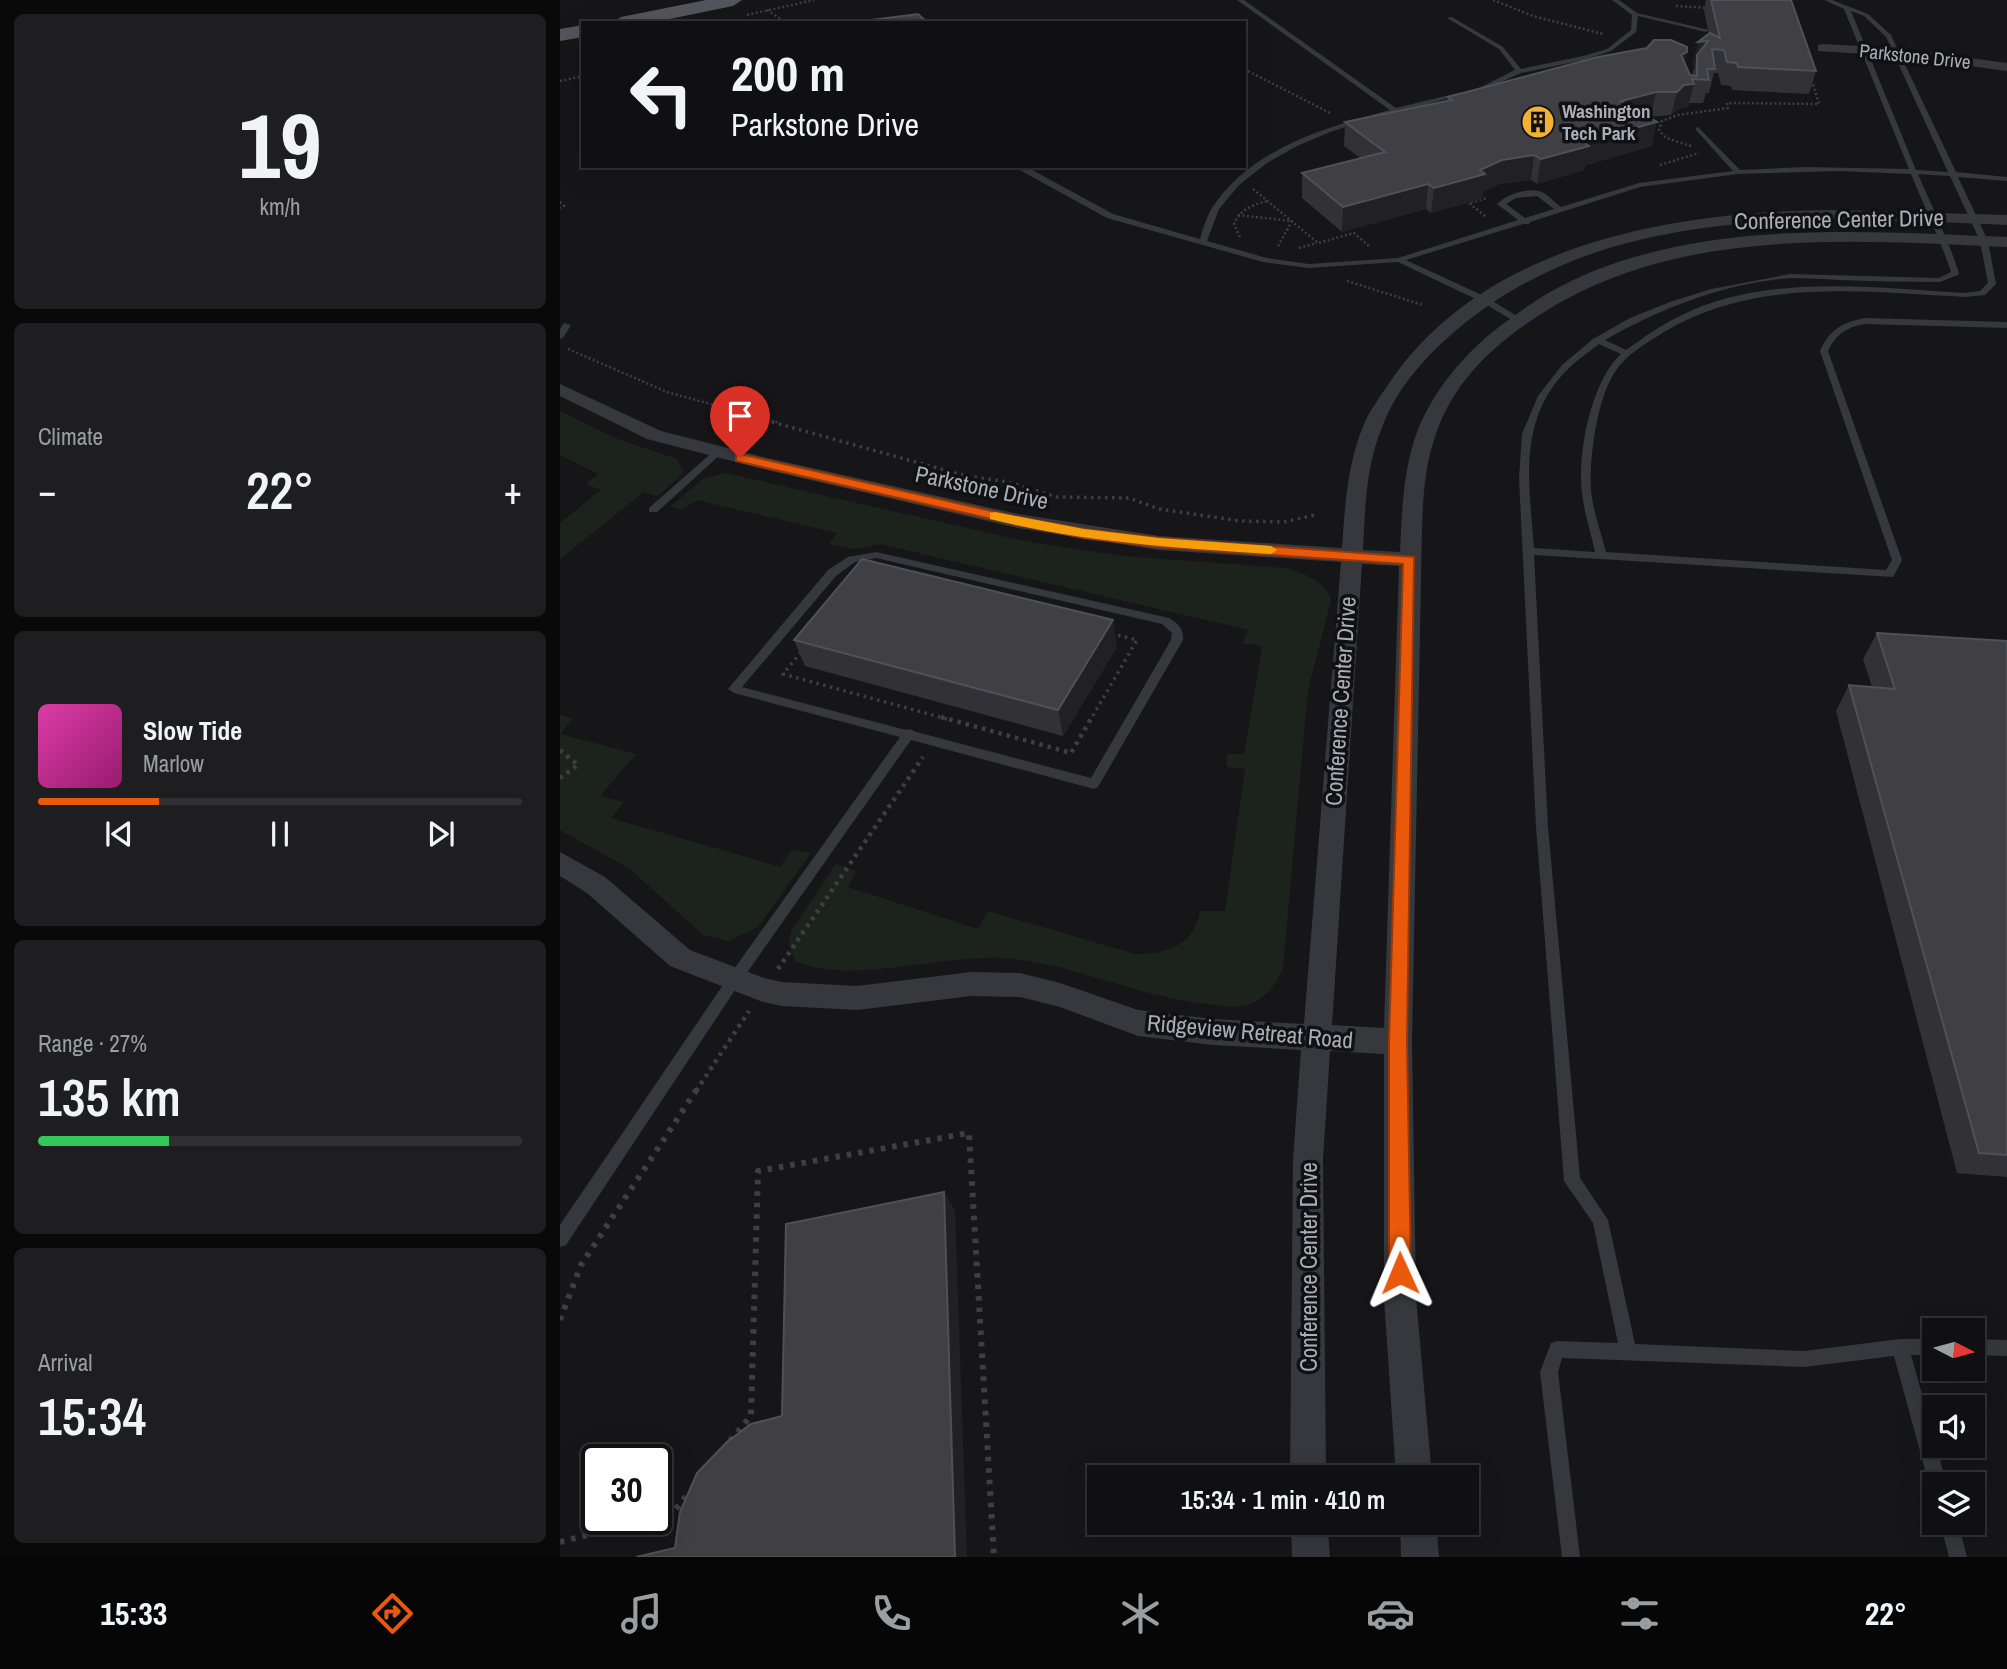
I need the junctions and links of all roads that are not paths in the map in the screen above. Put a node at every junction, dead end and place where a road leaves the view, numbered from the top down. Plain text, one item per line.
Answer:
1 (1240, 0) edge
2 (1615, 0) edge
3 (1827, 0) edge
4 (731, 4) edge
5 (1847, 8) junction
6 (1635, 15) junction
7 (1450, 18) dead end
8 (633, 21) edge
9 (1706, 30) dead end
10 (581, 31) edge
11 (560, 35) edge
12 (1822, 48) dead end
13 (1866, 50) junction
14 (1896, 52) junction
15 (2007, 67) edge
16 (1519, 71) junction
17 (1396, 111) junction
18 (1698, 129) dead end
19 (1022, 168) edge
20 (1914, 171) junction
21 (1738, 172) junction
22 (1952, 173) junction
23 (2007, 178) edge
24 (1560, 210) junction
25 (1932, 217) junction
26 (1973, 219) junction
27 (2007, 220) edge
28 (1526, 222) junction
29 (1944, 239) junction
30 (1984, 241) junction
31 (2007, 242) edge
32 (1202, 243) junction
33 (1399, 260) junction
34 (1483, 299) junction
35 (1517, 320) junction
36 (567, 325) dead end
37 (2007, 325) edge
38 (560, 336) edge
39 (1600, 341) junction
40 (1628, 354) junction
41 (560, 388) edge
42 (718, 452) junction
43 (653, 510) dead end
44 (1529, 551) junction
45 (1601, 555) junction
46 (1351, 556) junction
47 (1410, 560) junction
48 (910, 733) junction
49 (560, 863) edge
50 (734, 980) junction
51 (1316, 1038) junction
52 (1398, 1041) junction
53 (560, 1239) edge
54 (1900, 1347) junction
55 (1922, 1347) edge
56 (1985, 1348) edge
57 (2007, 1348) edge
58 (1628, 1351) junction
59 (1308, 1465) edge
60 (1413, 1465) edge
61 (1935, 1472) edge
62 (1310, 1535) edge
63 (1419, 1535) edge
64 (1952, 1535) edge
65 (1311, 1557) edge
66 (1420, 1557) edge
67 (1571, 1557) edge
68 (1958, 1557) edge

1 - 17 lane
2 - 6 lane
3 - 5 lane
4 - 8 main road
5 - 13 lane
5 - 14 lane
6 - 9 lane
6 - 16 lane
7 - 16 lane
10 - 11 main road
12 - 13 street, Parkstone Drive
13 - 14 street, Parkstone Drive
13 - 20 lane
14 - 15 street, Parkstone Drive
14 - 22 lane
16 - 17 lane
17 - 32 lane
18 - 21 lane
19 - 32 lane
20 - 21 lane
20 - 22 lane
20 - 25 lane
21 - 24 lane
22 - 23 lane
22 - 26 lane
24 - 28 lane
24 - 28 lane
25 - 26 street, Conference Center Drive
25 - 29 lane
25 - 34 street, Conference Center Drive
26 - 27 street, Conference Center Drive
26 - 30 lane
28 - 33 lane
29 - 30 street, Conference Center Drive
29 - 35 street, Conference Center Drive
29 - 39 lane
30 - 31 street, Conference Center Drive
30 - 40 lane
32 - 33 lane
33 - 34 lane
34 - 35 lane
34 - 46 street, Conference Center Drive
35 - 47 street, Conference Center Drive
36 - 38 lane
37 - 45 lane
39 - 40 lane
39 - 44 lane
40 - 45 lane
41 - 42 street, Parkstone Drive
42 - 43 lane
42 - 46 street, Parkstone Drive
44 - 45 lane
44 - 58 lane
46 - 47 street, Parkstone Drive
46 - 51 street, Conference Center Drive
47 - 52 street, Conference Center Drive
48 - 48 lane
48 - 50 lane
49 - 50 street, Ridgeview Retreat Road
50 - 51 street, Ridgeview Retreat Road
50 - 53 lane
51 - 52 street, Ridgeview Retreat Road
51 - 59 street, Conference Center Drive
52 - 60 street, Conference Center Drive
54 - 55 lane
54 - 58 lane
54 - 61 lane
56 - 57 lane
58 - 67 lane
62 - 65 street
63 - 66 street
64 - 68 lane

